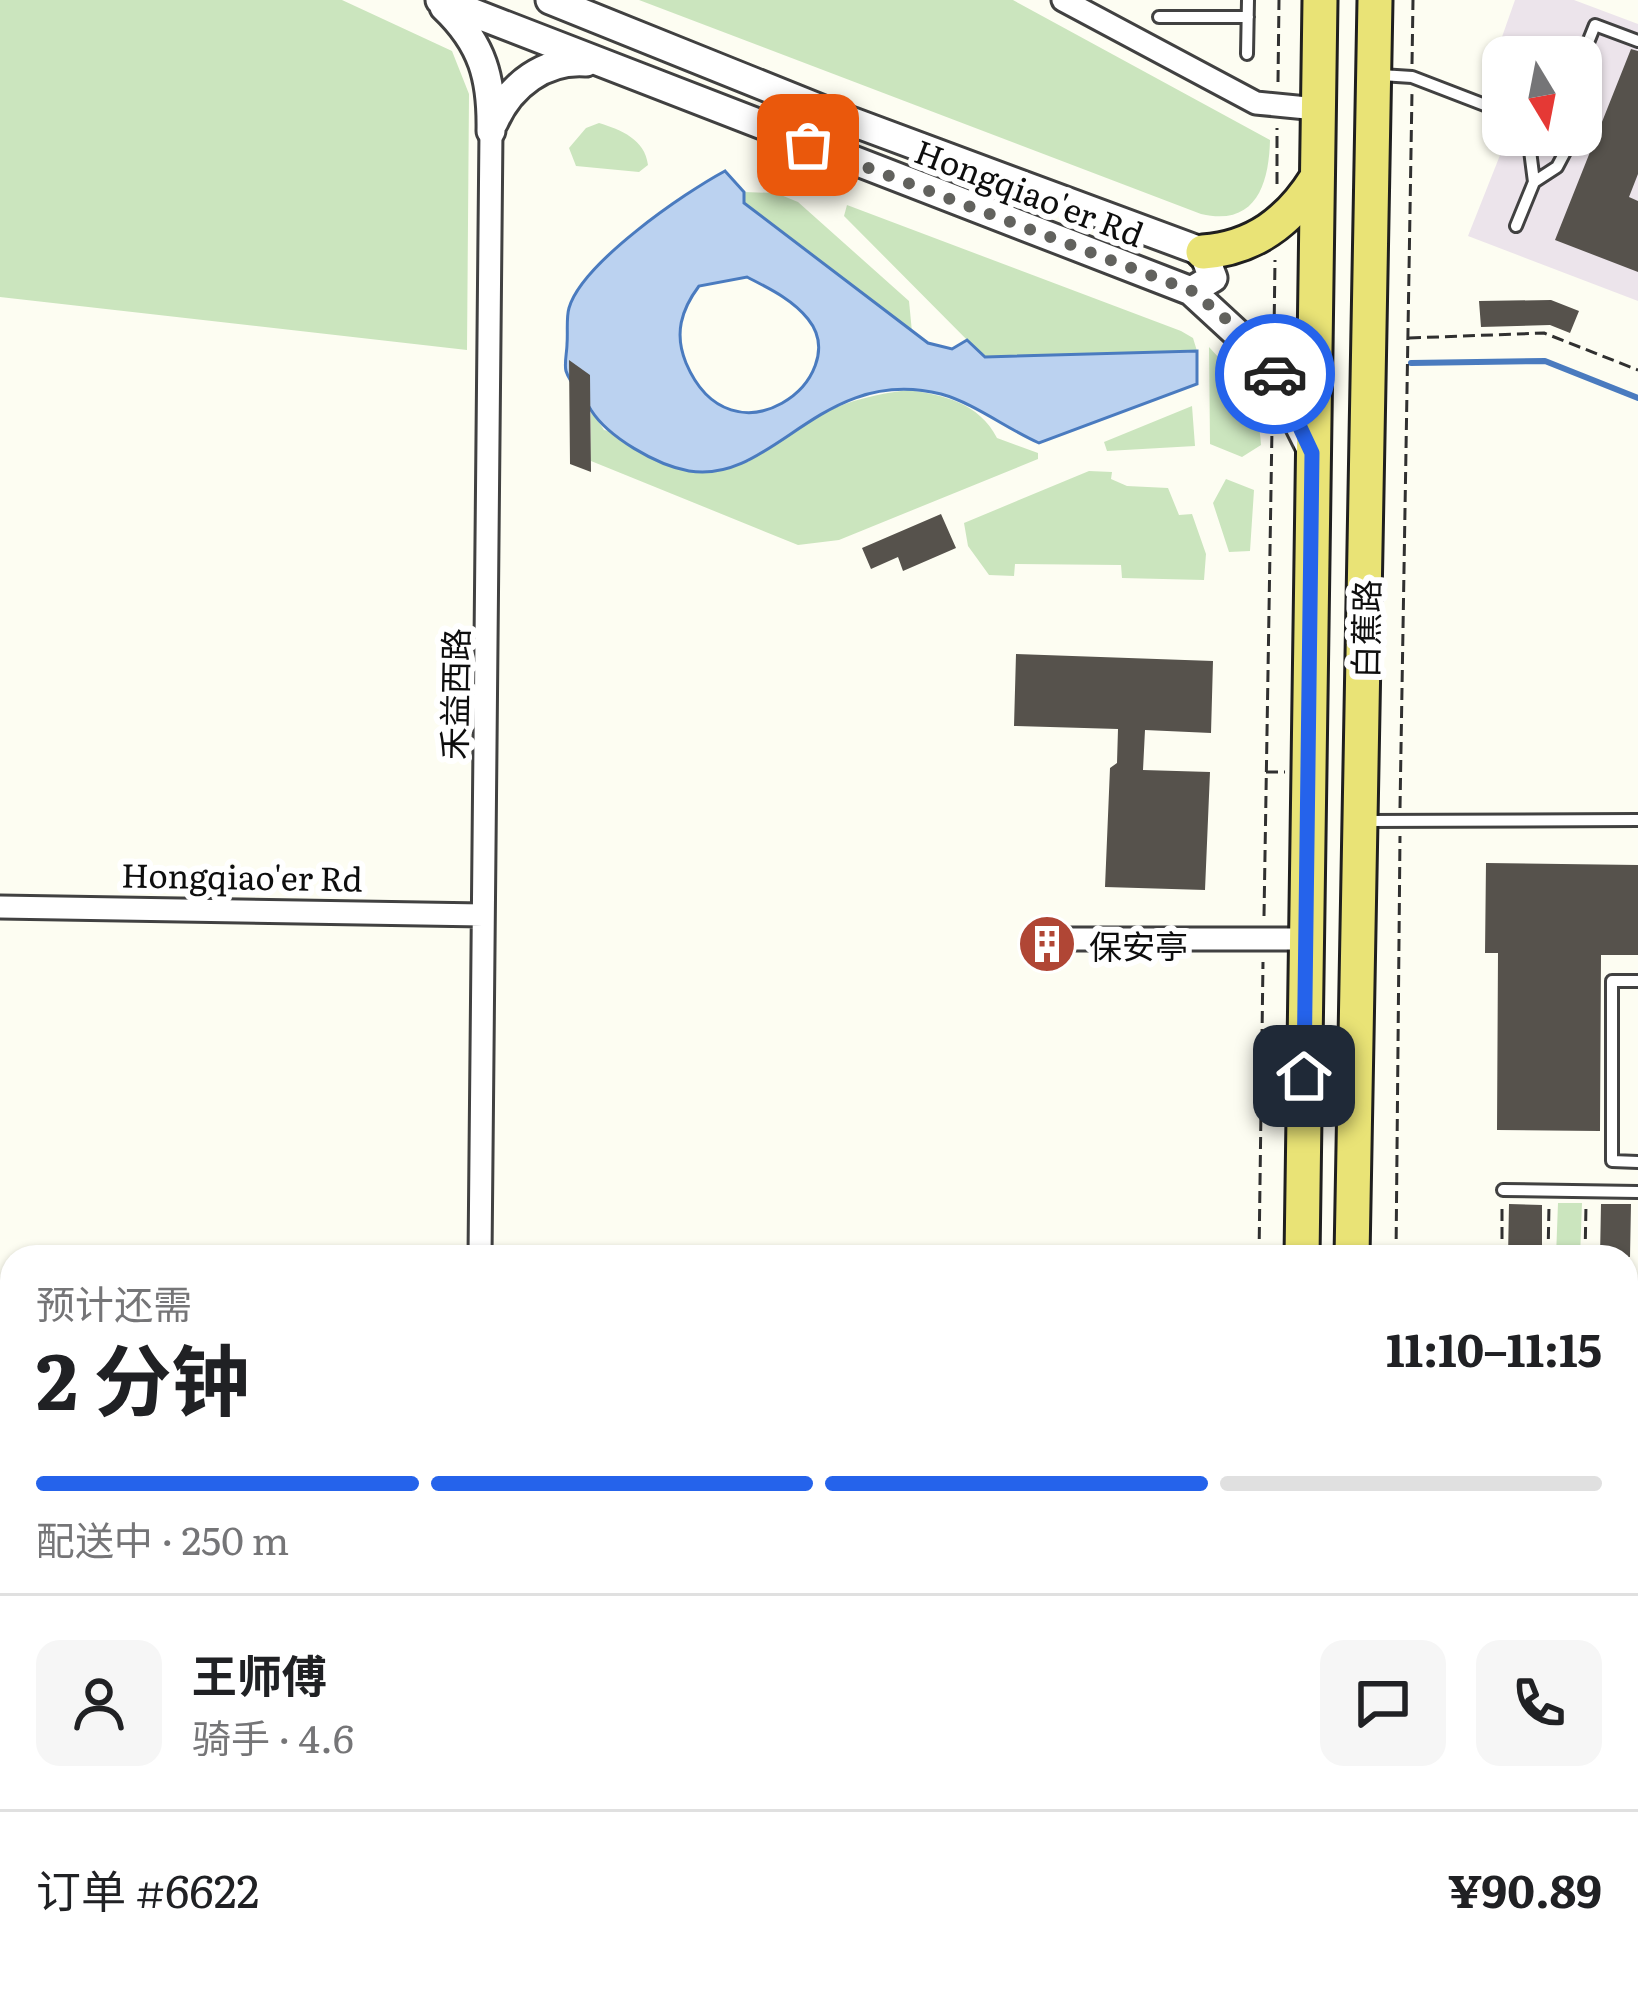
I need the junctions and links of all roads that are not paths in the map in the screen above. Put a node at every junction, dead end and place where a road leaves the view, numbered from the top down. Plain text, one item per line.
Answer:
1 (437, 0) edge
2 (550, 0) edge
3 (1063, 0) edge
4 (1248, 0) edge
5 (1320, 0) edge
6 (1375, 0) edge
7 (1159, 16) dead end
8 (1248, 17) junction
9 (1591, 36) edge
10 (1638, 41) edge
11 (1247, 54) dead end
12 (596, 63) junction
13 (1374, 75) junction
14 (1482, 104) edge
15 (1317, 109) junction
16 (491, 131) junction
17 (1531, 156) edge
18 (1563, 156) edge
19 (1316, 179) junction
20 (1534, 182) junction
21 (1516, 226) dead end
22 (1203, 252) junction
23 (1192, 291) junction
24 (1312, 453) junction
25 (1638, 820) edge
26 (1361, 821) junction
27 (0, 907) edge
28 (483, 915) junction
29 (1066, 939) dead end
30 (1306, 940) junction
31 (1638, 981) edge
32 (1638, 1162) edge
33 (1503, 1190) road end
34 (1638, 1192) edge
35 (480, 1245) edge
36 (1302, 1245) edge
37 (1352, 1245) edge

1 - 12 street, Hongqiao'er Rd
1 - 16 street
2 - 22 street, Hongqiao'er Rd
3 - 15 street
4 - 8 lane
5 - 15 main road, 白蕉路
6 - 13 main road, 白蕉路
7 - 8 lane
8 - 11 lane
9 - 10 lane
12 - 16 street
12 - 23 street, Hongqiao'er Rd
13 - 14 lane
13 - 26 main road, 白蕉路
15 - 19 main road, 白蕉路
16 - 28 street, 禾益西路
17 - 20 lane
18 - 20 lane
19 - 22 main road
19 - 24 main road, 白蕉路
20 - 21 lane
22 - 23 street
23 - 24 street, Hongqiao'er Rd
24 - 30 main road, 白蕉路
25 - 26 lane
26 - 37 main road, 白蕉路
27 - 28 street, Hongqiao'er Rd
28 - 35 street, 禾益西路
29 - 30 street
30 - 36 main road, 白蕉路
31 - 32 lane
33 - 34 lane

